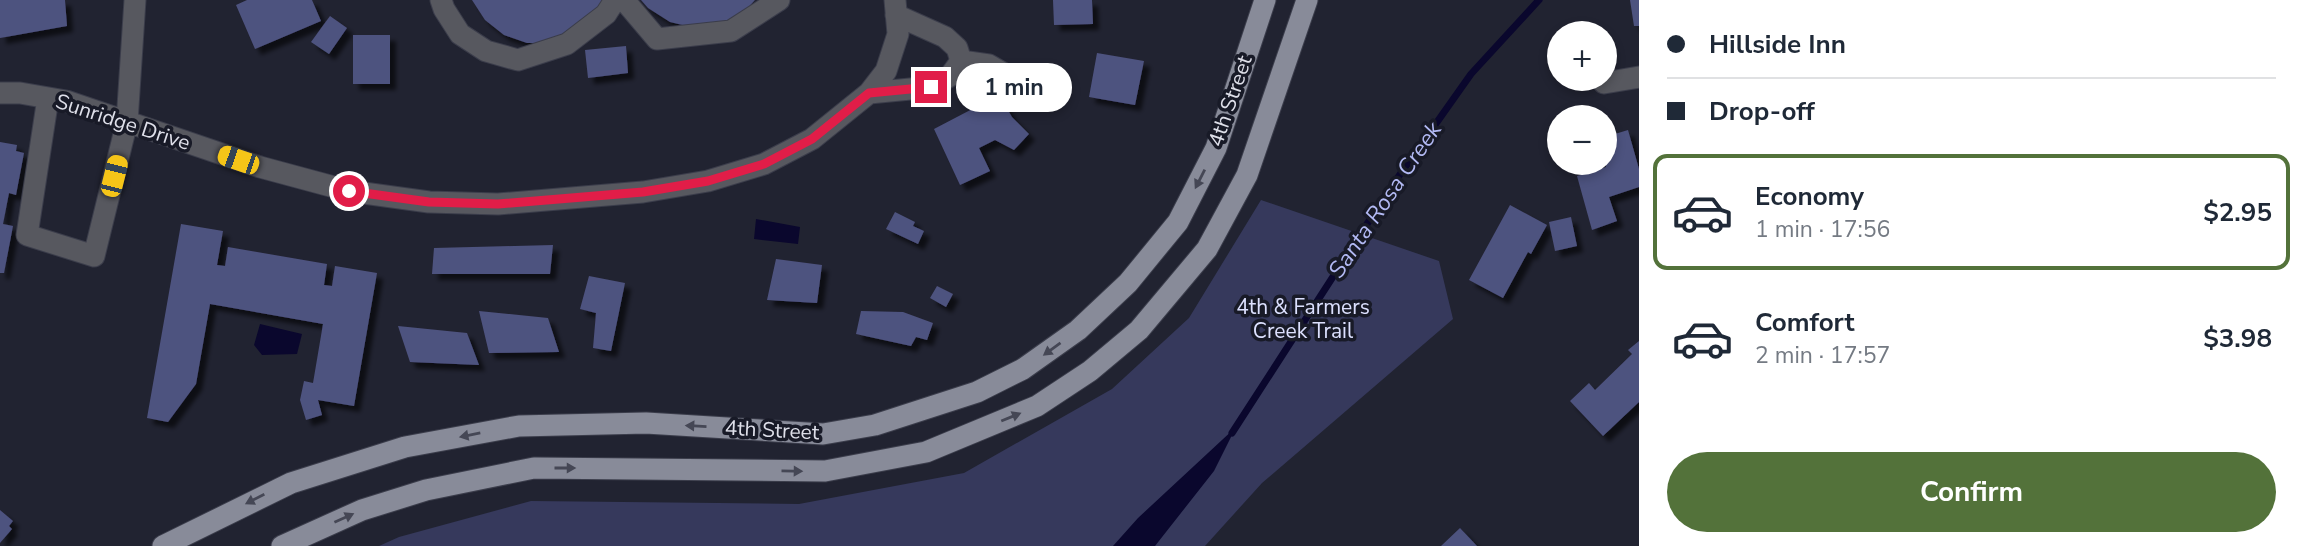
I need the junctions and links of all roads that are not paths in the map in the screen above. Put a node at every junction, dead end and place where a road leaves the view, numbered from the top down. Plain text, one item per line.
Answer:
1 (135, 0) edge
2 (441, 0) edge
3 (615, 0) edge
4 (624, 0) edge
5 (779, 0) edge
6 (1265, 0) edge
7 (1307, 0) edge
8 (895, 8) edge
9 (961, 61) junction
10 (1639, 77) edge
11 (1617, 81) edge
12 (0, 93) edge
13 (869, 93) junction
14 (1036, 97) dead end
15 (48, 98) junction
16 (127, 122) junction
17 (163, 546) edge
18 (282, 546) edge

1 - 16 street
2 - 3 street
4 - 5 street
6 -> 17 main road, 4th Street
18 -> 7 main road, 4th Street
8 - 9 street
8 - 13 street, Sunridge Drive
9 - 13 street
9 - 14 street
10 - 11 street
12 - 15 street, Sunridge Drive
13 - 16 street, Sunridge Drive
15 - 16 street, Sunridge Drive
15 - 16 street

